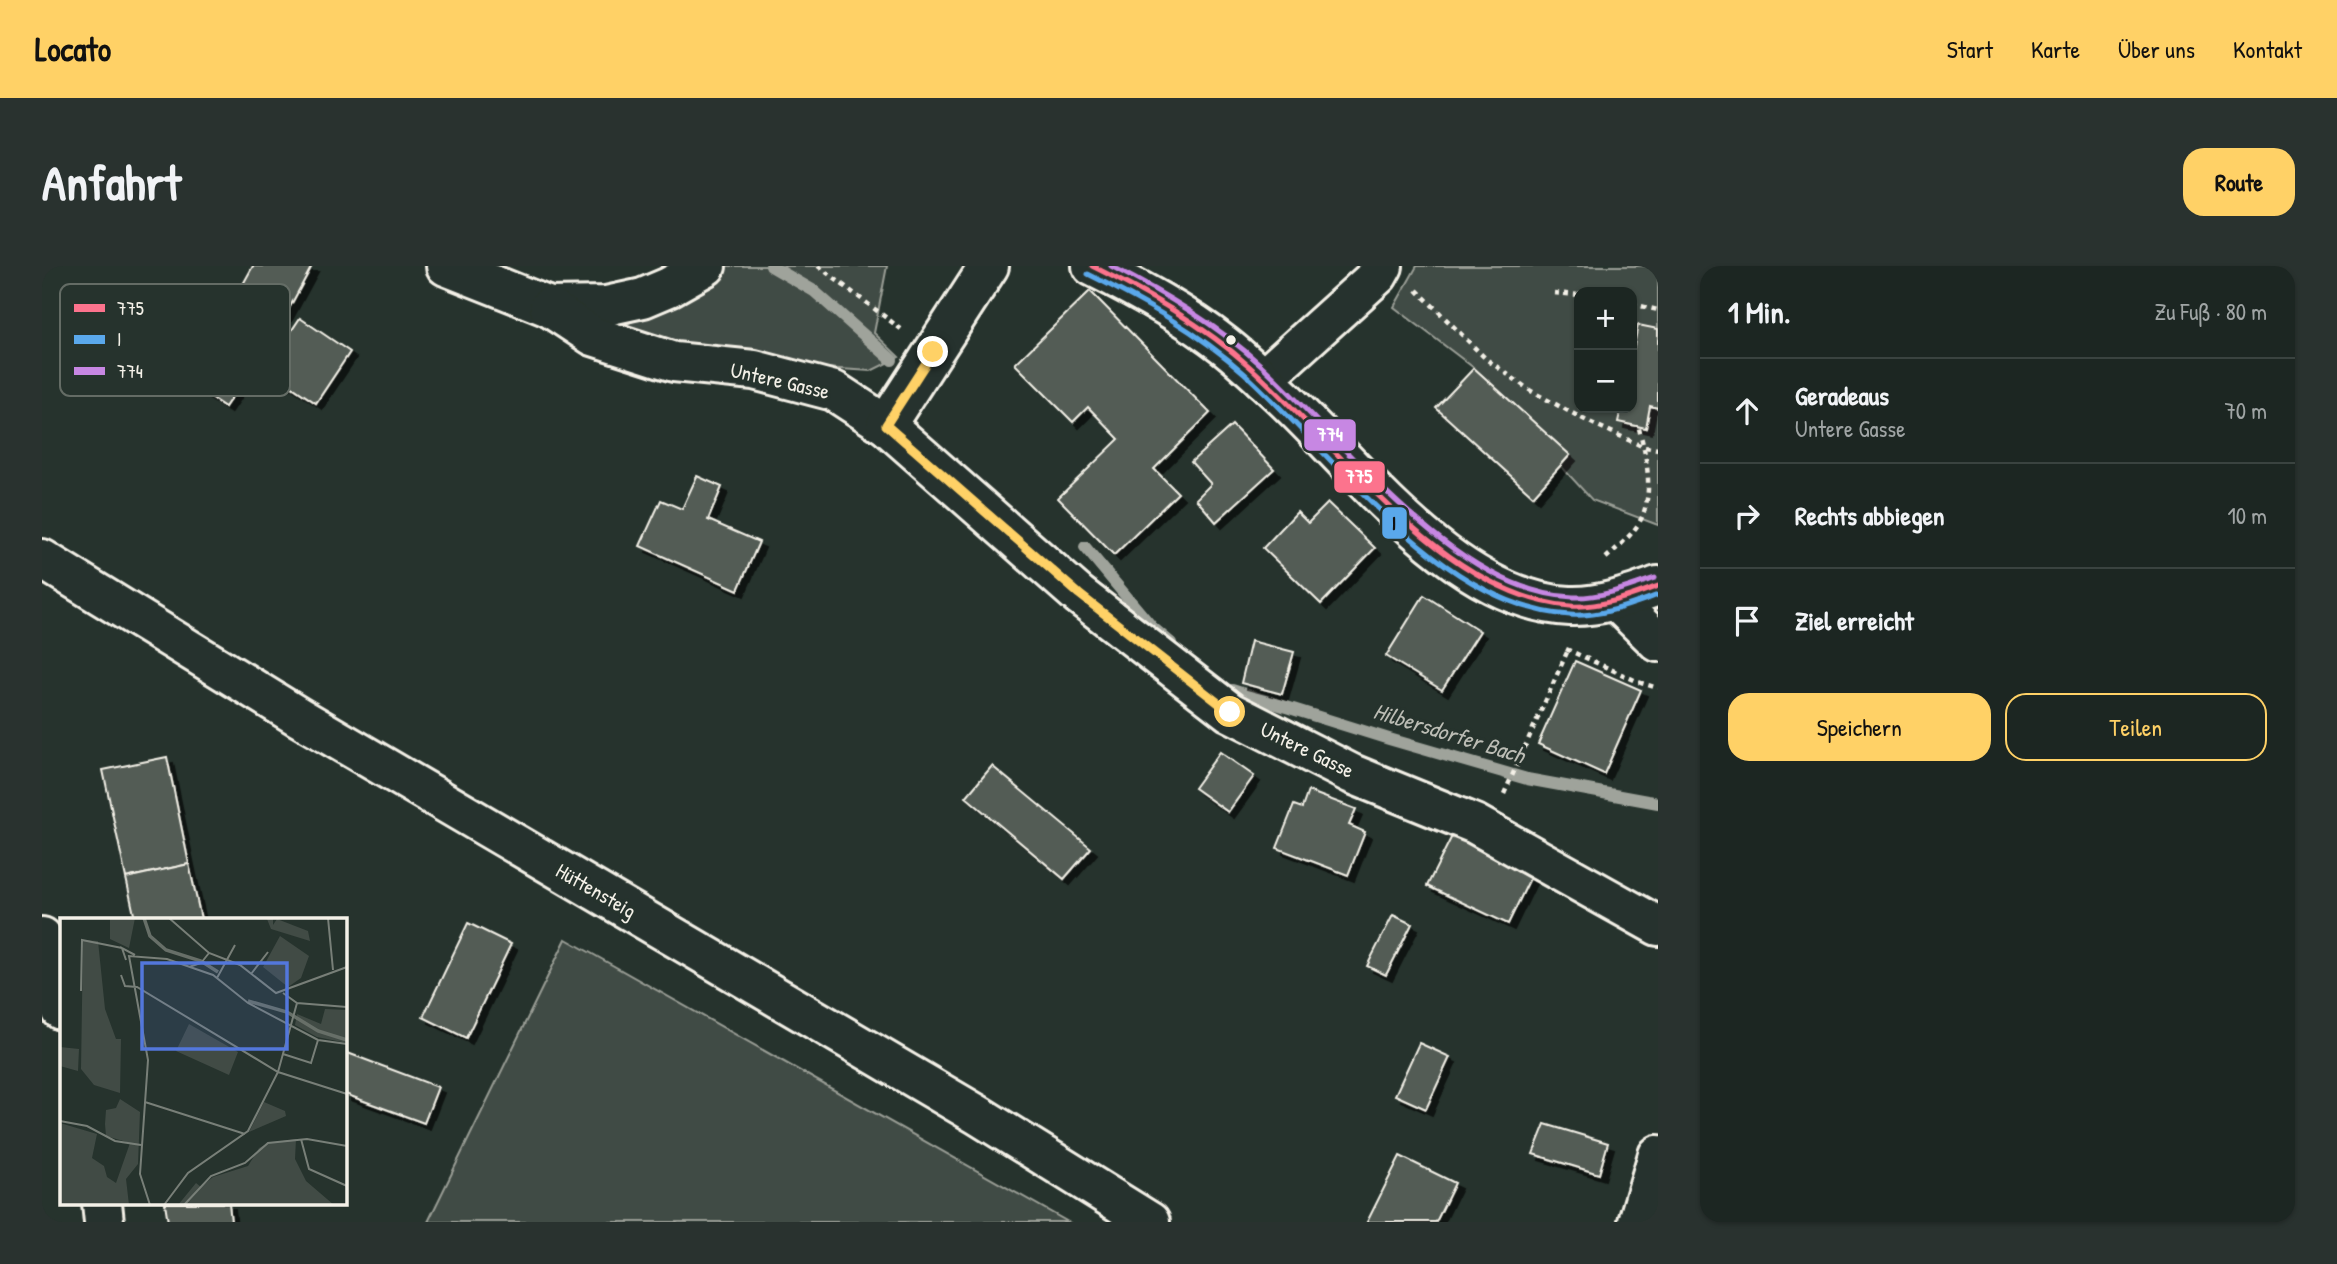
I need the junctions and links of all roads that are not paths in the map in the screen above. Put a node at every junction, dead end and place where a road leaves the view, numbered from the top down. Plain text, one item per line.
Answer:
1 (446, 266) edge
2 (989, 266) edge
3 (1092, 266) edge
4 (706, 267) edge
5 (1398, 276) edge
6 (549, 307) junction
7 (1263, 379) junction
8 (886, 425) junction
9 (42, 559) edge
10 (1658, 586) edge
11 (1616, 601) junction
12 (1658, 642) edge
13 (1658, 926) edge
14 (42, 937) edge
15 (60, 1006) edge
16 (1658, 1155) edge
17 (1150, 1222) edge
18 (1638, 1222) edge

1 - 6 street
2 - 8 street
3 - 7 street
4 - 6 street
5 - 7 street
6 - 8 street, Untere Gasse
7 - 11 street
8 - 13 street, Untere Gasse
9 - 17 street, Hüttensteig
10 - 11 street
11 - 12 street
14 - 15 street
16 - 18 street

